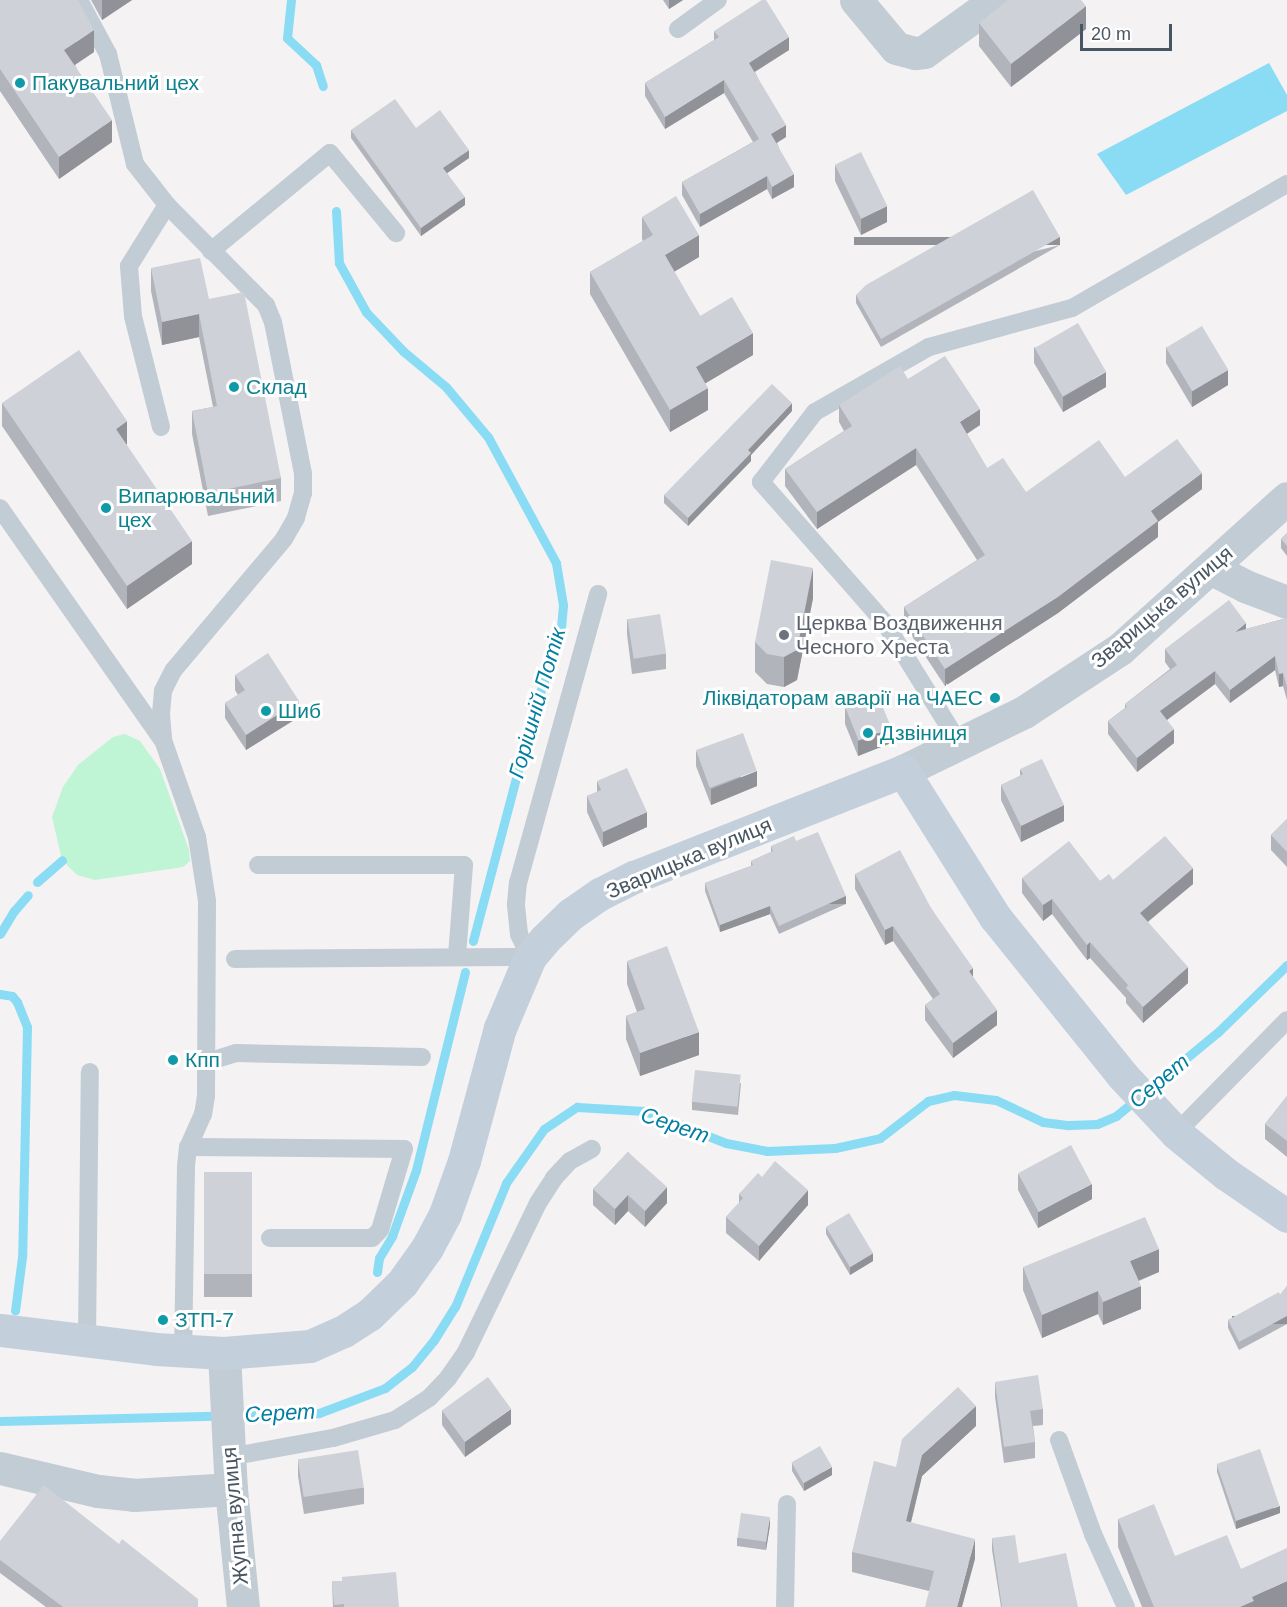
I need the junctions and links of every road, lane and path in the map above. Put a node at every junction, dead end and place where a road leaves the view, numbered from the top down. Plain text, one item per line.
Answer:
1 (79, 0) edge
2 (718, 0) edge
3 (856, 0) edge
4 (996, 0) edge
5 (678, 29) dead end
6 (1287, 184) edge
7 (167, 205) junction
8 (396, 233) dead end
9 (211, 251) junction
10 (161, 427) dead end
11 (1287, 498) edge
12 (0, 508) edge
13 (1212, 568) junction
14 (598, 594) dead end
15 (1287, 602) edge
16 (163, 740) junction
17 (959, 744) junction
18 (903, 771) junction
19 (258, 865) dead end
20 (457, 957) junction
21 (530, 957) junction
22 (236, 959) dead end
23 (1287, 1020) edge
24 (422, 1057) dead end
25 (207, 1062) junction
26 (90, 1072) dead end
27 (1167, 1124) junction
28 (188, 1147) junction
29 (592, 1149) dead end
30 (1287, 1216) edge
31 (270, 1238) dead end
32 (0, 1330) edge
33 (87, 1341) junction
34 (183, 1351) junction
35 (224, 1353) junction
36 (1059, 1440) dead end
37 (229, 1462) junction
38 (0, 1468) edge
39 (787, 1504) dead end
40 (243, 1607) edge
41 (785, 1607) edge
42 (1126, 1607) edge

1 - 7 lane
2 - 5 lane
3 - 4 street
6 - 17 lane
7 - 9 lane
7 - 10 lane
8 - 9 lane
9 - 16 lane
11 - 13 street, Зварицька вулиця
12 - 16 lane
13 - 15 street
13 - 17 street, Зварицька вулиця
14 - 21 lane
16 - 25 lane
17 - 18 street, Зварицька вулиця
18 - 21 street, Зварицька вулиця
18 - 27 street
19 - 20 lane
20 - 21 lane
20 - 22 lane
21 - 35 street, Зварицька вулиця
23 - 27 lane
24 - 25 lane
25 - 28 lane
26 - 33 lane
27 - 30 street
28 - 31 lane
28 - 34 lane
29 - 37 lane
32 - 33 street, Зварицька вулиця
33 - 34 street, Зварицька вулиця
34 - 35 street, Зварицька вулиця
35 - 37 street, Жупна вулиця
36 - 42 lane
37 - 38 street
37 - 40 street, Жупна вулиця
39 - 41 lane

